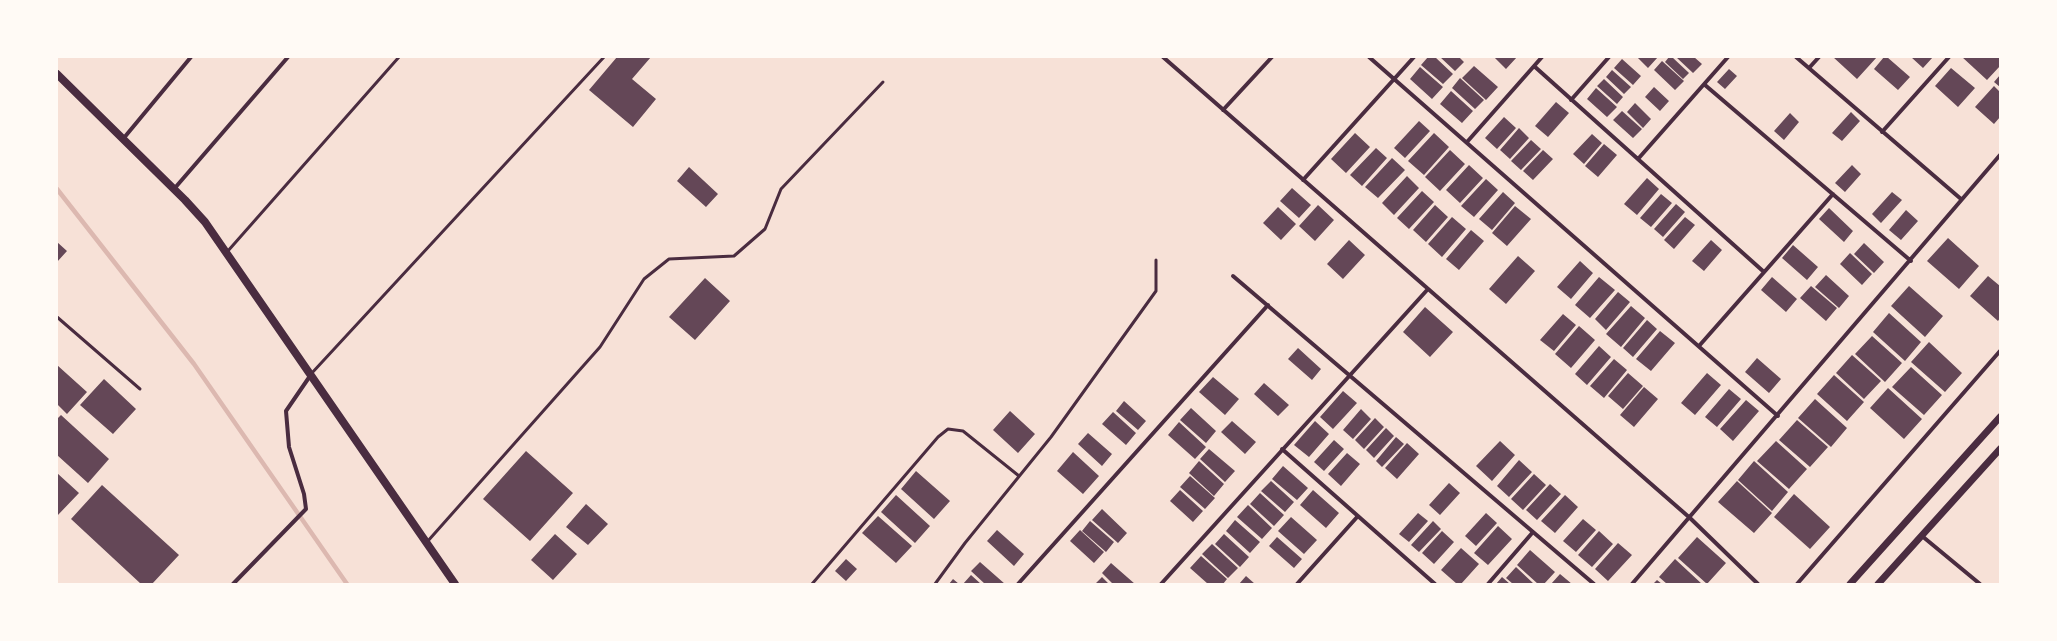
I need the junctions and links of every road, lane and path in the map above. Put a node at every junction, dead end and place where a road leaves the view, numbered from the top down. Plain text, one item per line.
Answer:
1 (191, 57) edge
2 (288, 57) edge
3 (399, 57) edge
4 (604, 57) edge
5 (1163, 57) edge
6 (1272, 57) edge
7 (1369, 57) edge
8 (1414, 57) edge
9 (1542, 57) edge
10 (1609, 57) edge
11 (1728, 57) edge
12 (1796, 57) edge
13 (1819, 57) edge
14 (1949, 57) edge
15 (1534, 66) junction
16 (1808, 68) junction
17 (57, 74) edge
18 (1395, 79) junction
19 (884, 82) dead end
20 (1705, 84) junction
21 (1571, 100) junction
22 (1223, 110) junction
23 (1882, 132) junction
24 (123, 140) junction
25 (1467, 142) junction
26 (2000, 155) edge
27 (1638, 159) junction
28 (1303, 180) junction
29 (174, 189) junction
30 (1833, 194) junction
31 (1961, 199) junction
32 (226, 253) junction
33 (1156, 260) dead end
34 (1911, 261) junction
35 (1764, 272) junction
36 (1233, 276) dead end
37 (1428, 289) junction
38 (1268, 305) junction
39 (57, 317) edge
40 (1699, 346) junction
41 (2000, 351) edge
42 (1349, 375) junction
43 (310, 376) junction
44 (140, 389) dead end
45 (1778, 416) junction
46 (2000, 417) edge
47 (1282, 449) junction
48 (2000, 449) edge
49 (1019, 476) junction
50 (1358, 516) junction
51 (1690, 518) junction
52 (1533, 532) junction
53 (1922, 536) junction
54 (426, 542) junction
55 (233, 584) edge
56 (455, 584) edge
57 (812, 584) edge
58 (935, 584) edge
59 (1018, 584) edge
60 (1161, 584) edge
61 (1297, 584) edge
62 (1435, 584) edge
63 (1488, 584) edge
64 (1594, 584) edge
65 (1632, 584) edge
66 (1758, 584) edge
67 (1797, 584) edge
68 (1850, 584) edge
69 (1878, 584) edge
70 (1980, 584) edge

1 - 24 street
2 - 29 street
3 - 32 lane
4 - 43 lane
5 - 22 street
6 - 22 street
7 - 18 street
8 - 18 street
9 - 15 street
10 - 21 street
11 - 20 street
12 - 16 street
13 - 16 street
14 - 23 street
15 - 21 street
15 - 25 street
16 - 23 street
17 - 24 main road
18 - 25 street
18 - 28 street
19 - 54 lane
20 - 27 street
20 - 30 street
21 - 27 street
22 - 28 street
23 - 31 street
24 - 29 main road
25 - 40 street
26 - 31 street
27 - 35 street
28 - 37 street
29 - 32 main road
30 - 34 street
30 - 35 street
31 - 34 street
32 - 43 main road
33 - 49 lane
34 - 45 street
35 - 40 street
36 - 38 street
37 - 42 street
37 - 51 street
38 - 42 street
38 - 59 street
39 - 44 lane
40 - 45 street
41 - 67 street
42 - 47 street
42 - 52 street
43 - 54 main road
43 - 55 street
45 - 51 street
46 - 68 street
47 - 50 street
47 - 60 street
48 - 53 street
49 - 57 lane
49 - 58 lane
50 - 61 street
50 - 62 street
51 - 65 street
51 - 66 street
52 - 63 street
52 - 64 street
53 - 69 street
53 - 70 street
54 - 56 main road

